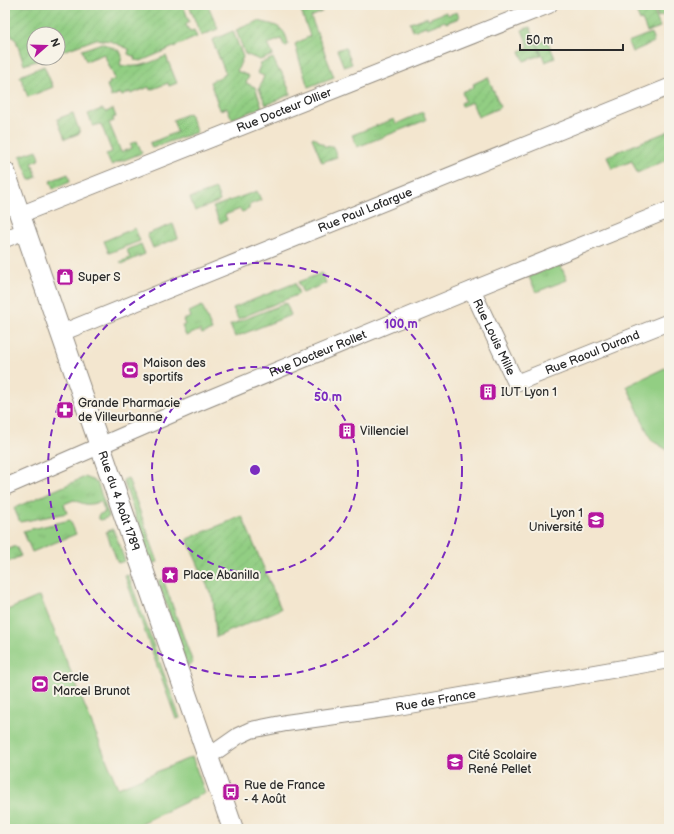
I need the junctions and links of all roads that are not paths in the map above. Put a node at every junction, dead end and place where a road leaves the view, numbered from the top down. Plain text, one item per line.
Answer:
1 (549, 5) edge
2 (669, 87) edge
3 (5, 172) edge
4 (669, 210) edge
5 (22, 223) junction
6 (5, 239) edge
7 (472, 290) junction
8 (669, 322) edge
9 (61, 333) junction
10 (516, 383) joint
11 (100, 445) junction
12 (5, 487) edge
13 (669, 660) edge
14 (208, 757) junction
15 (232, 829) edge

1 - 5 street, Rue Docteur Ollier
2 - 9 street, Rue Paul Lafargue
3 - 5 main road, Rue du 4 Août 1789
4 - 7 street, Rue Docteur Rollet
5 - 6 street, Rue Docteur Ollier
5 - 9 main road, Rue du 4 Août 1789
7 - 10 street, Rue Louis Mille
7 - 11 street, Rue Docteur Rollet
8 - 10 street, Rue Raoul Durand
9 - 11 main road, Rue du 4 Août 1789
11 - 12 street, Rue Docteur Rollet
11 - 14 main road, Rue du 4 Août 1789
13 - 14 street, Rue de France
14 - 15 main road, Rue du 4 Août 1789

